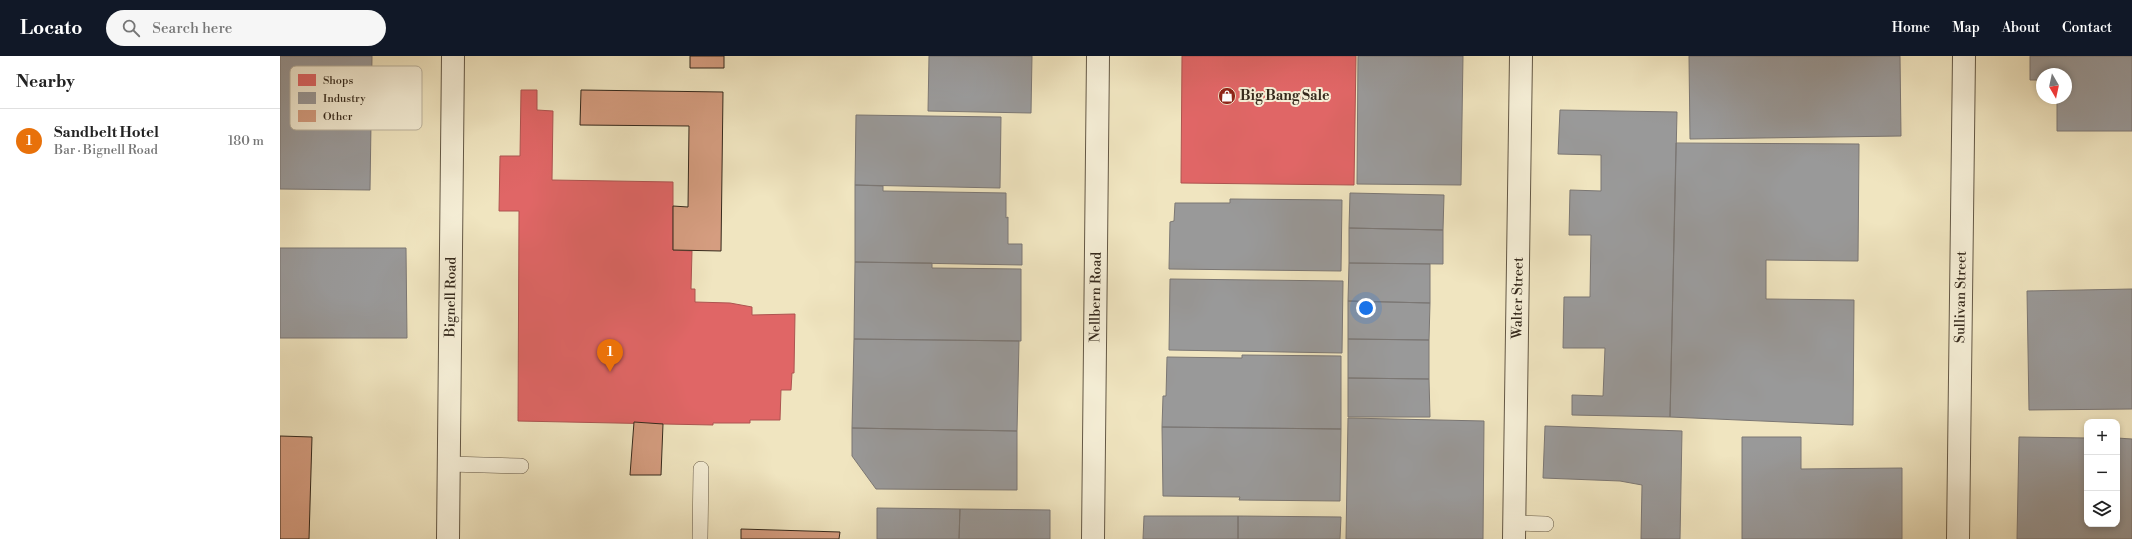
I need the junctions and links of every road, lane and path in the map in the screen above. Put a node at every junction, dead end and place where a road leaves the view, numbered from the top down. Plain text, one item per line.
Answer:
1 (453, 56) edge
2 (1098, 56) edge
3 (1521, 56) edge
4 (1964, 56) edge
5 (449, 464) junction
6 (521, 466) dead end
7 (701, 469) dead end
8 (1546, 524) dead end
9 (1514, 531) edge
10 (448, 539) edge
11 (700, 539) edge
12 (1093, 539) edge
13 (1958, 539) edge

1 - 5 street, Bignell Road
2 - 12 street, Nellbern Road
3 - 9 street, Walter Street
4 - 13 street, Sullivan Street
5 - 6 lane
5 - 10 street, Bignell Road
7 - 11 lane
8 - 9 lane

